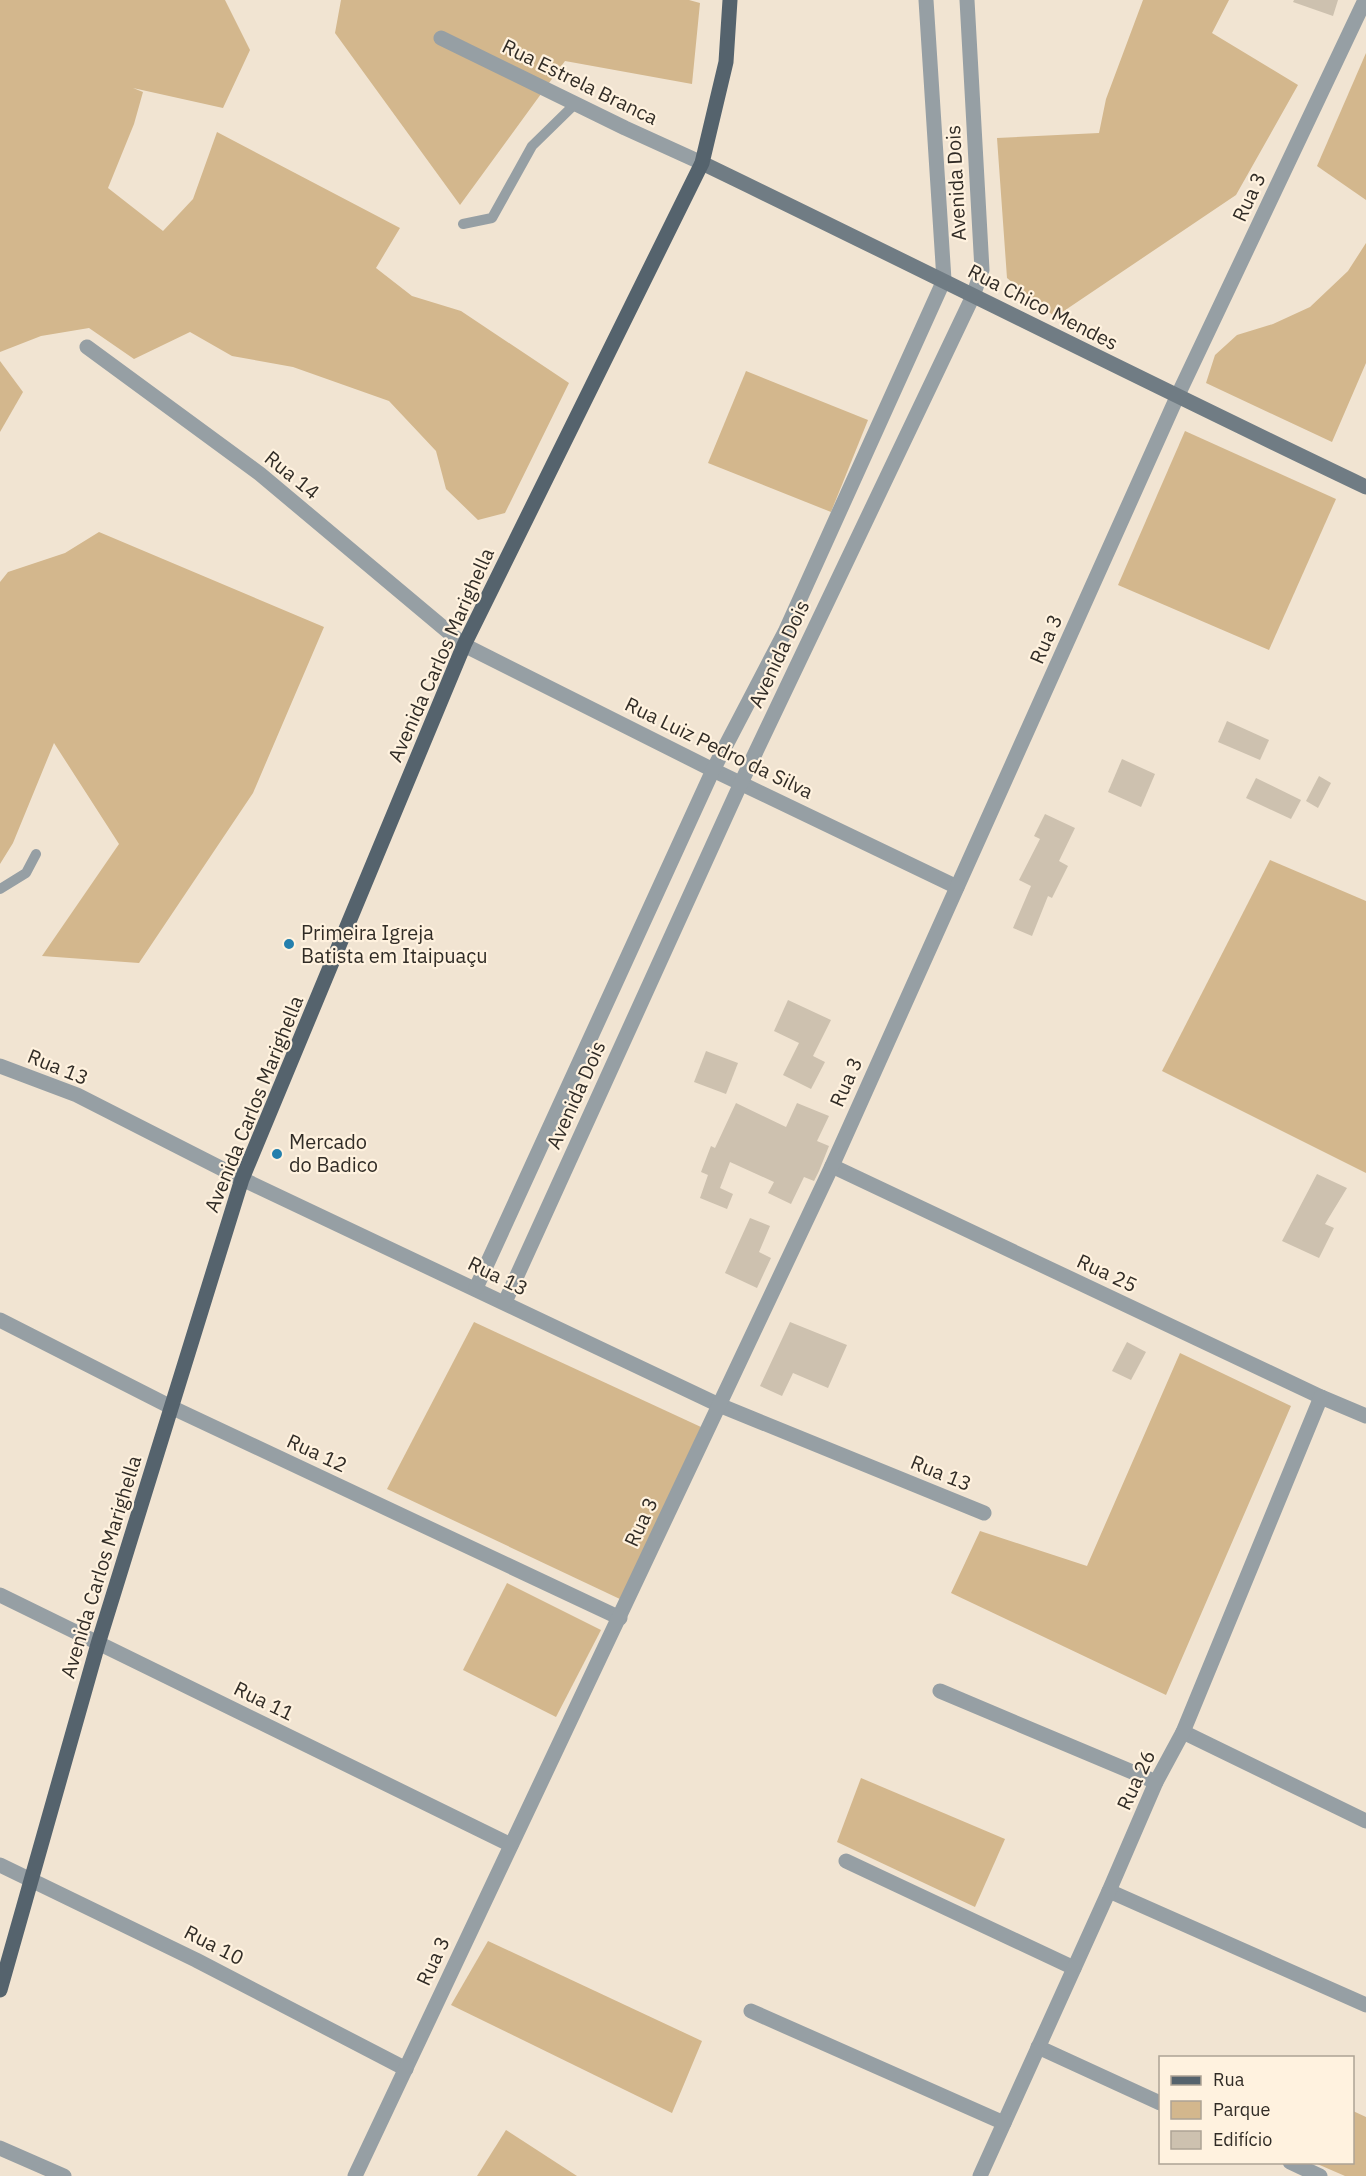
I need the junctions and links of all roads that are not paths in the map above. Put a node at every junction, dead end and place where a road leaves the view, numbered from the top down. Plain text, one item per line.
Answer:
1 (730, 0) edge
2 (926, 0) edge
3 (966, 0) edge
4 (1365, 0) edge
5 (441, 38) dead end
6 (575, 104) junction
7 (702, 163) junction
8 (464, 224) dead end
9 (944, 280) junction
10 (973, 296) junction
11 (87, 346) dead end
12 (1177, 397) junction
13 (1366, 487) edge
14 (464, 645) junction
15 (712, 770) junction
16 (741, 783) junction
17 (36, 854) dead end
18 (957, 887) junction
19 (0, 890) edge
20 (0, 1066) edge
21 (832, 1166) junction
22 (242, 1179) junction
23 (476, 1288) junction
24 (505, 1302) junction
25 (0, 1320) edge
26 (1321, 1397) junction
27 (719, 1405) junction
28 (173, 1408) junction
29 (1366, 1416) edge
30 (984, 1513) dead end
31 (0, 1595) edge
32 (620, 1618) junction
33 (98, 1644) junction
34 (940, 1691) dead end
35 (1183, 1731) junction
36 (1156, 1782) junction
37 (1366, 1821) edge
38 (511, 1845) junction
39 (846, 1861) dead end
40 (0, 1864) edge
41 (30, 1880) junction
42 (1109, 1891) junction
43 (1074, 1968) junction
44 (0, 1990) edge
45 (1366, 2005) edge
46 (751, 2011) dead end
47 (1038, 2047) junction
48 (406, 2068) junction
49 (1159, 2102) edge
50 (1004, 2123) junction
51 (0, 2148) edge
52 (1292, 2164) edge
53 (64, 2176) edge
54 (355, 2176) edge
55 (980, 2176) edge
56 (1320, 2176) edge

1 - 7 main road, Avenida Carlos Marighella
2 - 9 street, Avenida Dois
3 - 10 street, Avenida Dois
4 - 12 street, Rua 3
5 - 6 street, Rua Estrela Branca
6 - 7 street, Rua Estrela Branca
6 - 8 lane
7 - 9 main road, Rua Chico Mendes
7 - 14 main road, Avenida Carlos Marighella
9 - 10 main road, Rua Chico Mendes
9 - 15 street, Avenida Dois
10 - 12 main road, Rua Chico Mendes
10 - 16 street, Avenida Dois
11 - 14 street, Rua 14
12 - 13 main road, Rua Chico Mendes
12 - 18 street, Rua 3
14 - 15 street, Rua Luiz Pedro da Silva
14 - 22 main road, Avenida Carlos Marighella
15 - 16 street, Rua Luiz Pedro da Silva
15 - 23 street, Avenida Dois
16 - 18 street, Rua Luiz Pedro da Silva
16 - 24 street, Avenida Dois
17 - 19 lane
18 - 21 street, Rua 3
20 - 22 street, Rua 13
21 - 26 street, Rua 25
21 - 27 street, Rua 3
22 - 23 street, Rua 13
22 - 28 main road, Avenida Carlos Marighella
23 - 24 street, Rua 13
24 - 27 street, Rua 13
25 - 28 street, Rua 12
26 - 29 street, Rua 25
26 - 35 street, Rua 26
27 - 30 street, Rua 13
27 - 32 street, Rua 3
28 - 32 street, Rua 12
28 - 33 main road, Avenida Carlos Marighella
31 - 33 street, Rua 11
32 - 38 street, Rua 3
33 - 38 street, Rua 11
33 - 41 main road, Avenida Carlos Marighella
34 - 36 street
35 - 36 street, Rua 26
35 - 37 street
36 - 42 street, Rua 26
38 - 48 street, Rua 3
39 - 43 street
40 - 41 street, Rua 10
41 - 44 main road, Avenida Carlos Marighella
41 - 48 street, Rua 10
42 - 43 street, Rua 26
42 - 45 street
43 - 47 street, Rua 26
46 - 50 street
47 - 49 street
47 - 50 street, Rua 26
48 - 54 street, Rua 3
50 - 55 street, Rua 26
51 - 53 street
52 - 56 street

